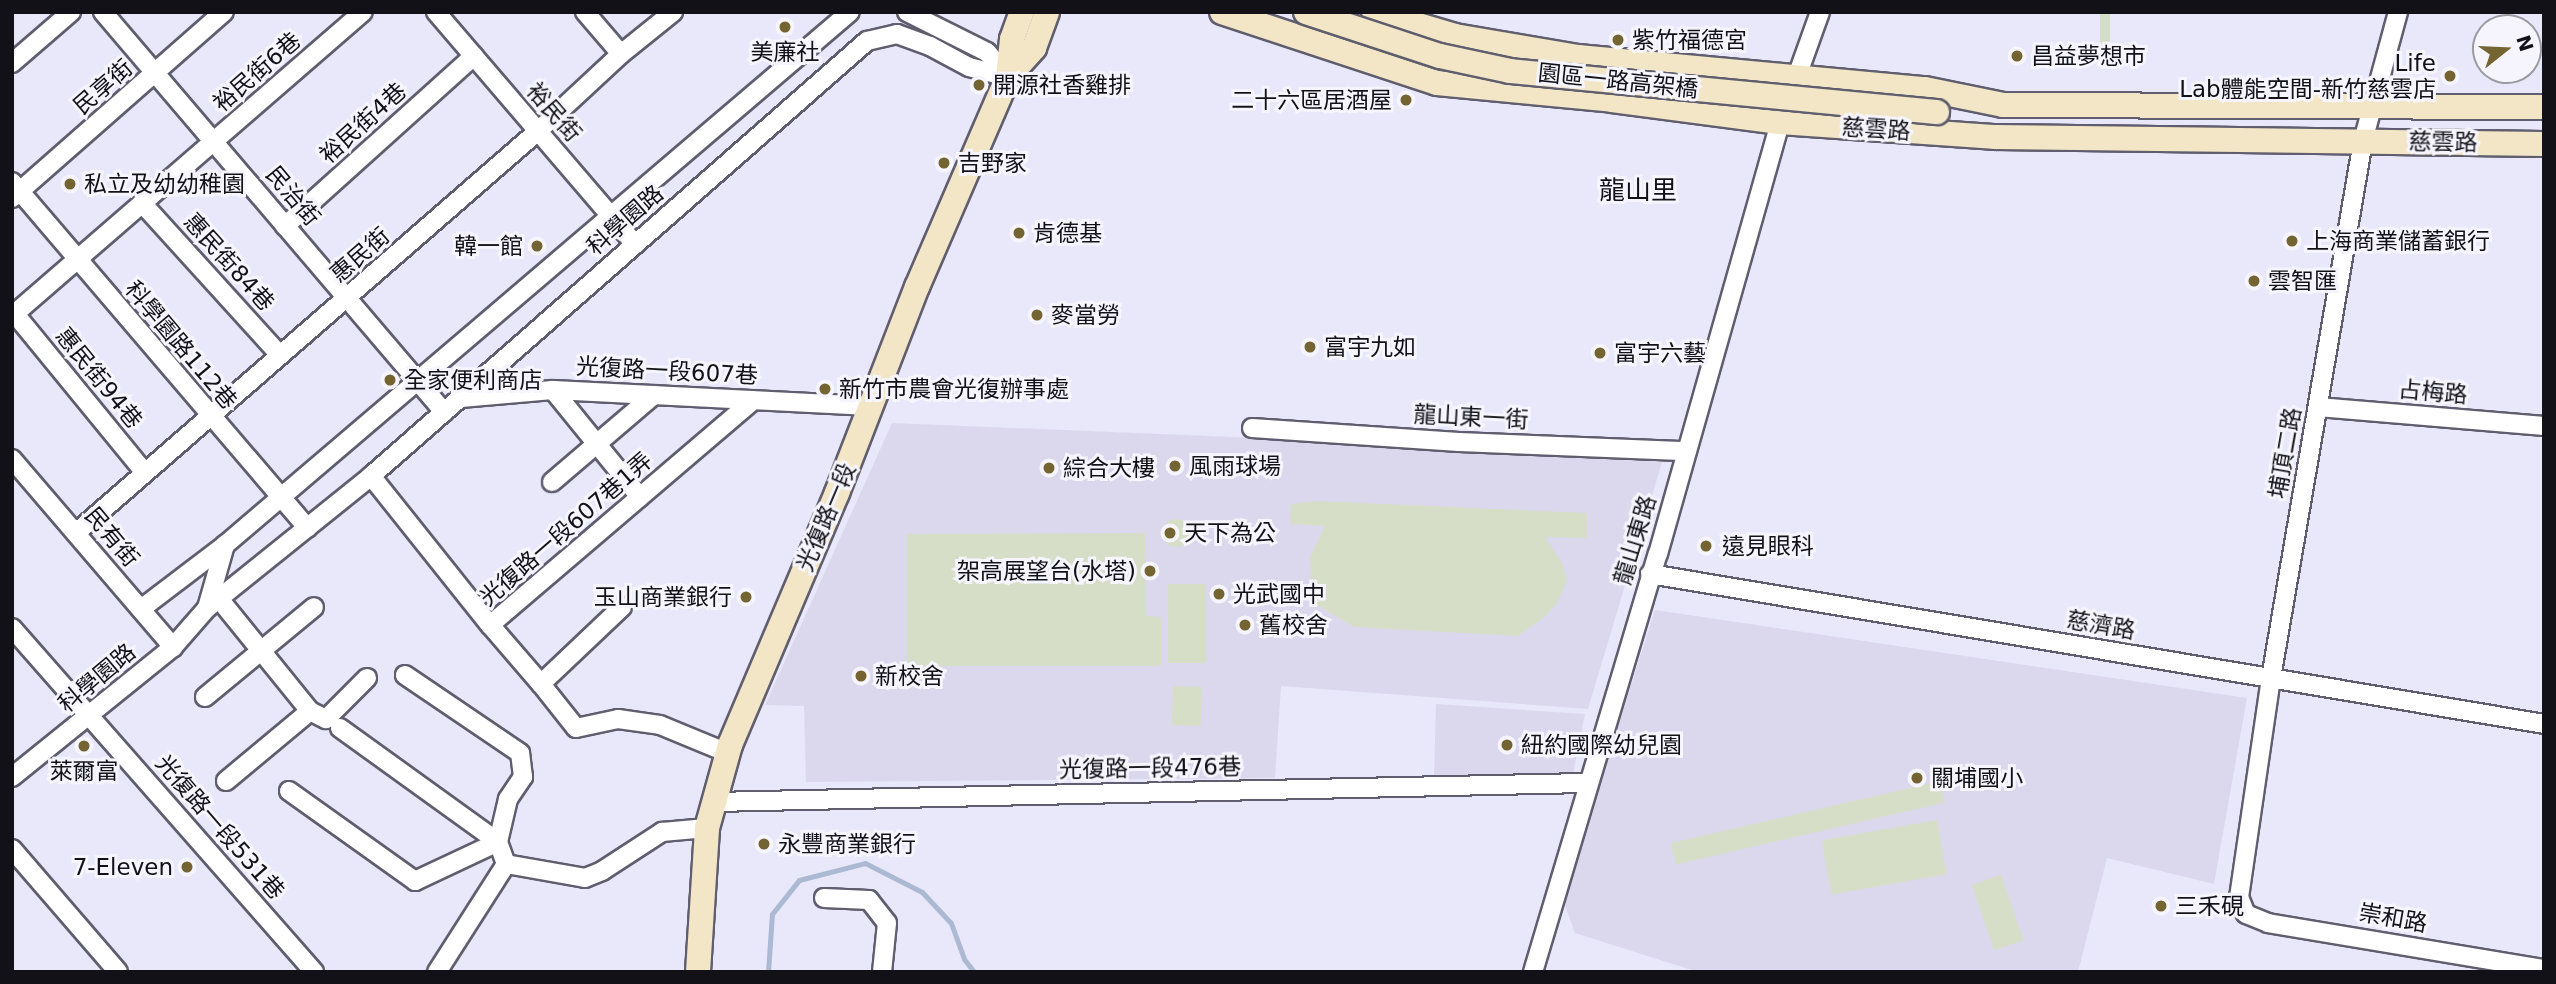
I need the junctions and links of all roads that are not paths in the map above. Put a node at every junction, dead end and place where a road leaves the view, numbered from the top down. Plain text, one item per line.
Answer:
1 (71, 12) edge
2 (103, 12) edge
3 (224, 12) edge
4 (363, 12) edge
5 (436, 12) edge
6 (585, 12) edge
7 (673, 12) edge
8 (907, 12) edge
9 (1022, 12) edge
10 (1047, 12) edge
11 (1222, 12) edge
12 (1307, 12) edge
13 (1374, 12) edge
14 (1820, 12) edge
15 (2398, 12) edge
16 (847, 13) edge
17 (621, 54) junction
18 (474, 56) junction
19 (1592, 58) junction
20 (12, 63) edge
21 (155, 74) junction
22 (1007, 76) junction
23 (1796, 79) junction
24 (1590, 99) junction
25 (2003, 105) junction
26 (2372, 107) junction
27 (2544, 107) edge
28 (1937, 112) junction
29 (1780, 122) junction
30 (538, 131) junction
31 (1996, 137) junction
32 (215, 141) junction
33 (2363, 141) junction
34 (2544, 144) edge
35 (15, 190) edge
36 (142, 203) junction
37 (612, 217) junction
38 (285, 226) junction
39 (635, 244) junction
40 (77, 260) junction
41 (347, 298) junction
42 (14, 315) edge
43 (279, 355) junction
44 (418, 382) junction
45 (553, 390) junction
46 (654, 395) junction
47 (461, 398) junction
48 (753, 400) junction
49 (871, 406) junction
50 (2318, 407) junction
51 (444, 412) junction
52 (210, 418) junction
53 (2544, 426) edge
54 (1252, 428) dead end
55 (596, 443) junction
56 (1687, 451) junction
57 (12, 459) edge
58 (145, 473) junction
59 (371, 476) junction
60 (552, 482) dead end
61 (279, 497) junction
62 (640, 497) junction
63 (307, 528) junction
64 (77, 533) junction
65 (225, 545) junction
66 (1650, 574) junction
67 (214, 604) junction
68 (314, 607) dead end
69 (622, 607) dead end
70 (141, 609) junction
71 (490, 625) junction
72 (12, 628) edge
73 (173, 647) junction
74 (261, 650) junction
75 (405, 675) dead end
76 (367, 678) dead end
77 (2272, 678) junction
78 (541, 684) junction
79 (205, 697) dead end
80 (310, 710) junction
81 (89, 717) junction
82 (2544, 724) edge
83 (340, 727) dead end
84 (728, 753) junction
85 (13, 776) edge
86 (226, 781) dead end
87 (1587, 783) junction
88 (289, 791) dead end
89 (714, 802) junction
90 (708, 828) junction
91 (498, 842) junction
92 (12, 849) edge
93 (506, 864) junction
94 (824, 898) dead end
95 (2242, 905) joint
96 (2544, 969) edge
97 (313, 971) edge
98 (118, 972) edge
99 (437, 972) edge
100 (698, 972) edge
101 (882, 972) edge
102 (1533, 972) edge

1 - 20 street
2 - 21 street, 民治街
3 - 21 street, 民享街
4 - 32 street, 裕民街6巷
5 - 18 street, 裕民街
6 - 17 street
7 - 17 street, 惠民街
8 - 22 street
9 - 22 main road, 光復路一段
10 - 22 main road, 光復路一段
11 - 24 main road, 慈雲路
12 - 28 main road, 園區一路高架橋, bridge
13 - 19 main road, 慈雲路
14 - 23 street
15 - 26 street, 埔頂二路
16 - 37 street, 科學園路
17 - 30 street, 惠民街
18 - 30 street, 裕民街
18 - 38 street, 裕民街4巷
19 - 23 main road, 慈雲路
19 - 24 street
21 - 32 street, 民治街
21 - 35 street, 民享街
22 - 39 street, 科學園路
22 - 49 main road, 光復路一段
23 - 25 main road, 慈雲路
24 - 29 main road, 慈雲路
25 - 26 main road, 慈雲路
25 - 28 main road
26 - 27 main road, 慈雲路
26 - 33 street, 埔頂二路
28 - 31 main road
29 - 31 main road, 慈雲路
29 - 56 street, 龍山東路
30 - 37 street, 裕民街
30 - 41 street, 惠民街
31 - 33 main road, 慈雲路
32 - 36 street, 裕民街6巷
32 - 38 street, 民治街
33 - 34 main road, 慈雲路
33 - 50 street, 埔頂二路
35 - 40 street, 科學園路112巷
36 - 40 street, 裕民街6巷
36 - 43 street, 惠民街84巷
37 - 39 street, 裕民街
37 - 44 street, 科學園路
38 - 41 street, 民治街
39 - 47 street, 科學園路
40 - 42 street, 裕民街6巷
40 - 52 street, 科學園路112巷
41 - 43 street, 惠民街
41 - 44 street, 民治街
42 - 58 street, 惠民街94巷
43 - 52 street, 惠民街
44 - 51 street, 民治街
44 - 61 street, 科學園路
45 - 46 street, 光復路一段607巷
45 - 47 street, 光復路一段607巷
45 - 55 street
46 - 48 street, 光復路一段607巷
46 - 55 street
47 - 51 street, 科學園路
48 - 49 street, 光復路一段607巷
48 - 62 street, 光復路一段607巷1弄
49 - 84 main road, 光復路一段
50 - 53 street, 占梅路
50 - 77 street, 埔頂二路
51 - 59 street, 科學園路
52 - 58 street, 惠民街
52 - 61 street, 科學園路112巷
54 - 56 street, 龍山東一街
55 - 60 street
55 - 62 street
56 - 66 street, 龍山東路
57 - 64 street, 民有街
58 - 64 street, 惠民街
59 - 63 street, 科學園路
59 - 71 street
61 - 63 street, 科學園路112巷
61 - 65 street, 科學園路
62 - 71 street, 光復路一段607巷1弄
63 - 67 street, 科學園路
64 - 70 street, 民有街
65 - 67 street, 科學園路
65 - 70 street, 科學園路
66 - 77 street, 慈濟路
66 - 87 street, 龍山東路
67 - 73 street, 科學園路
67 - 74 street
68 - 74 street
69 - 78 street
70 - 73 street, 民有街
71 - 78 street, 光復路一段607巷1弄
72 - 81 street, 光復路一段531巷
73 - 81 street, 科學園路
74 - 79 street
74 - 80 street
75 - 91 street
76 - 80 street
77 - 82 street, 慈濟路
77 - 95 street, 埔頂二路
78 - 84 street, 光復路一段607巷1弄
80 - 86 street
81 - 85 street, 科學園路
81 - 97 street, 光復路一段531巷
83 - 91 street
84 - 89 main road, 光復路一段
87 - 89 street, 光復路一段476巷
87 - 102 street, 龍山東路
88 - 91 street
89 - 90 main road, 光復路一段
90 - 93 street
90 - 100 main road, 光復路一段
91 - 93 street
92 - 98 street
93 - 99 street
94 - 101 street
95 - 96 street, 崇和路

